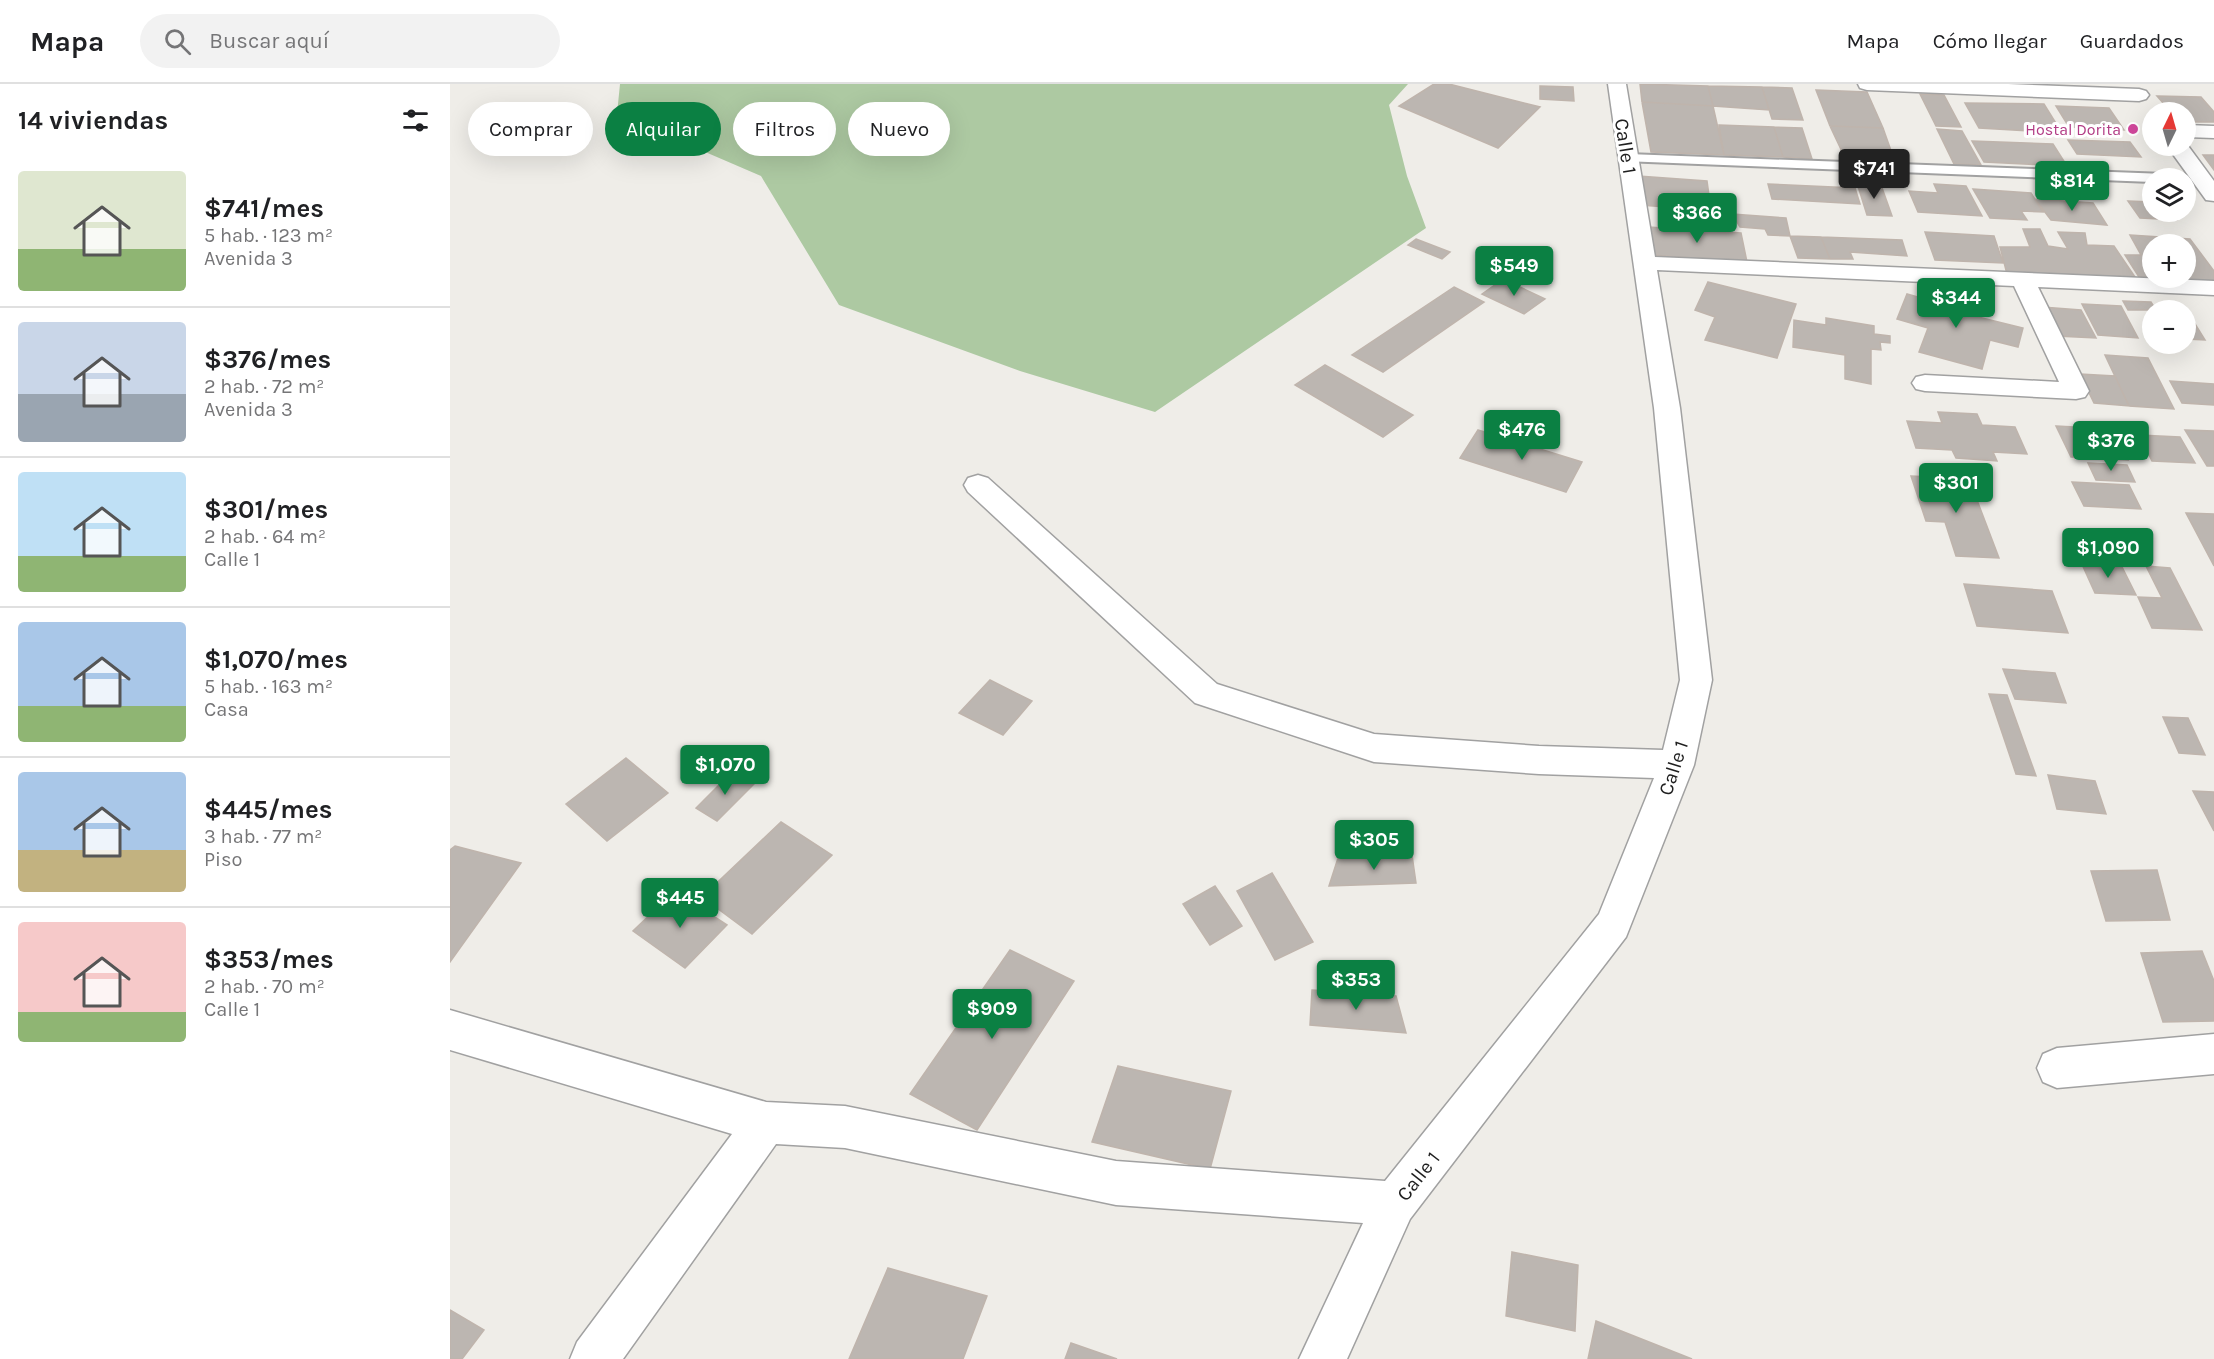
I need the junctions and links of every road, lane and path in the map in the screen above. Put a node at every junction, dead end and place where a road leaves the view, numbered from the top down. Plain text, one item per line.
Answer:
1 (1617, 84) edge
2 (1868, 84) edge
3 (2135, 89) edge
4 (2145, 102) edge
5 (2196, 131) edge
6 (2214, 132) edge
7 (2183, 156) edge
8 (1628, 158) junction
9 (2142, 177) edge
10 (2201, 185) edge
11 (1643, 263) junction
12 (2022, 279) junction
13 (2214, 288) edge
14 (1925, 383) dead end
15 (978, 485) dead end
16 (1677, 765) junction
17 (450, 1030) edge
18 (2214, 1054) edge
19 (2057, 1068) dead end
20 (766, 1123) junction
21 (1395, 1204) junction
22 (594, 1359) edge
23 (1323, 1359) edge

1 - 8 street, Calle 1
2 - 3 street
3 - 4 street
5 - 6 street
7 - 10 street
8 - 9 lane
8 - 11 street, Calle 1
11 - 12 street
11 - 16 street, Calle 1
12 - 13 street
12 - 14 street
15 - 16 street
16 - 21 street, Calle 1
17 - 20 street
18 - 19 street
20 - 21 street
20 - 22 street
21 - 23 street, Calle 1

